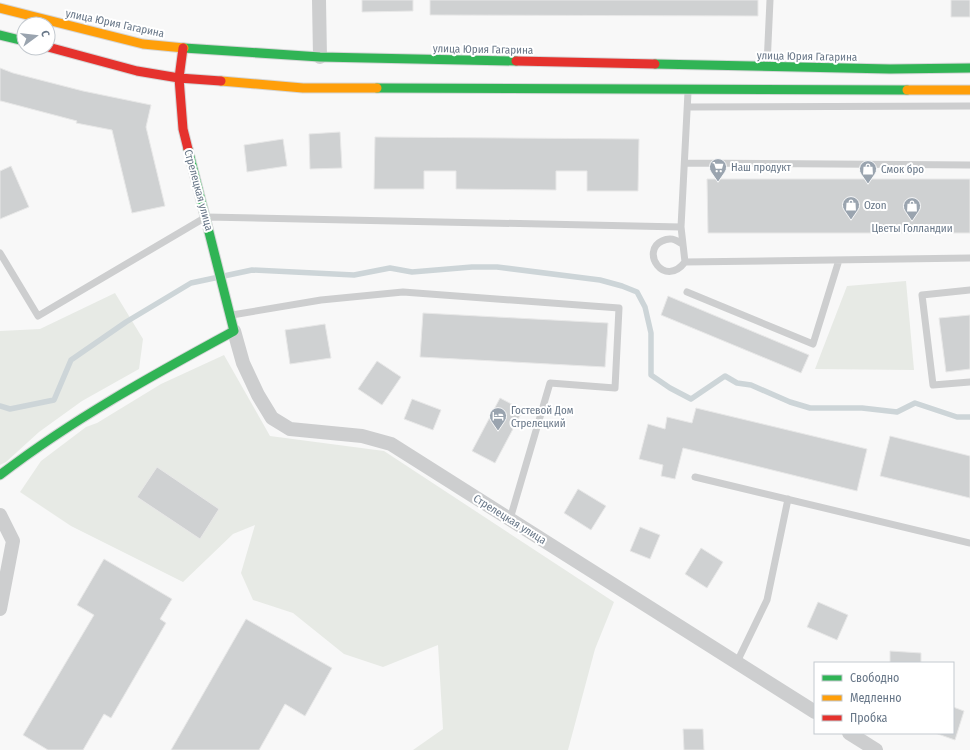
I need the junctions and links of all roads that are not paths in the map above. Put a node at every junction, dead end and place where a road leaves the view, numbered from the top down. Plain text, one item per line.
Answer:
1 (319, 0) edge
2 (770, 0) edge
3 (0, 8) edge
4 (0, 35) edge
5 (16, 39) edge
6 (183, 48) junction
7 (56, 49) edge
8 (320, 57) junction
9 (767, 67) junction
10 (970, 68) edge
11 (179, 78) junction
12 (688, 90) junction
13 (970, 90) edge
14 (970, 106) edge
15 (688, 108) junction
16 (685, 163) junction
17 (970, 165) edge
18 (206, 218) junction
19 (680, 227) junction
20 (682, 244) junction
21 (0, 253) edge
22 (970, 258) edge
23 (839, 260) junction
24 (685, 262) junction
25 (970, 290) edge
26 (687, 292) dead end
27 (230, 315) junction
28 (234, 331) junction
29 (970, 382) edge
30 (0, 474) edge
31 (696, 477) dead end
32 (788, 499) junction
33 (0, 515) edge
34 (510, 519) junction
35 (970, 543) edge
36 (0, 610) edge
37 (737, 662) junction
38 (814, 711) edge
39 (851, 734) edge
40 (876, 750) edge

1 - 8 street
2 - 9 lane
3 - 6 main road, улица Юрия Гагарина
4 - 5 main road
6 - 8 main road, улица Юрия Гагарина
6 - 11 main road, Стрелецкая улица
7 - 11 main road
8 - 9 main road, улица Юрия Гагарина
9 - 10 main road, улица Юрия Гагарина
11 - 12 main road
11 - 18 main road, Стрелецкая улица
12 - 13 main road
12 - 15 lane
14 - 15 lane
15 - 16 lane
16 - 17 lane
16 - 19 lane
18 - 19 lane
18 - 21 lane
18 - 27 main road, Стрелецкая улица
19 - 20 lane
20 - 24 lane
20 - 24 lane
22 - 23 lane
23 - 24 lane
23 - 26 lane
25 - 29 lane
27 - 28 main road, Стрелецкая улица
27 - 34 lane
28 - 30 main road
28 - 34 street, Стрелецкая улица
31 - 32 lane
32 - 35 lane
32 - 37 lane
33 - 36 street
34 - 37 street, Стрелецкая улица
37 - 38 street, Стрелецкая улица
39 - 40 street

